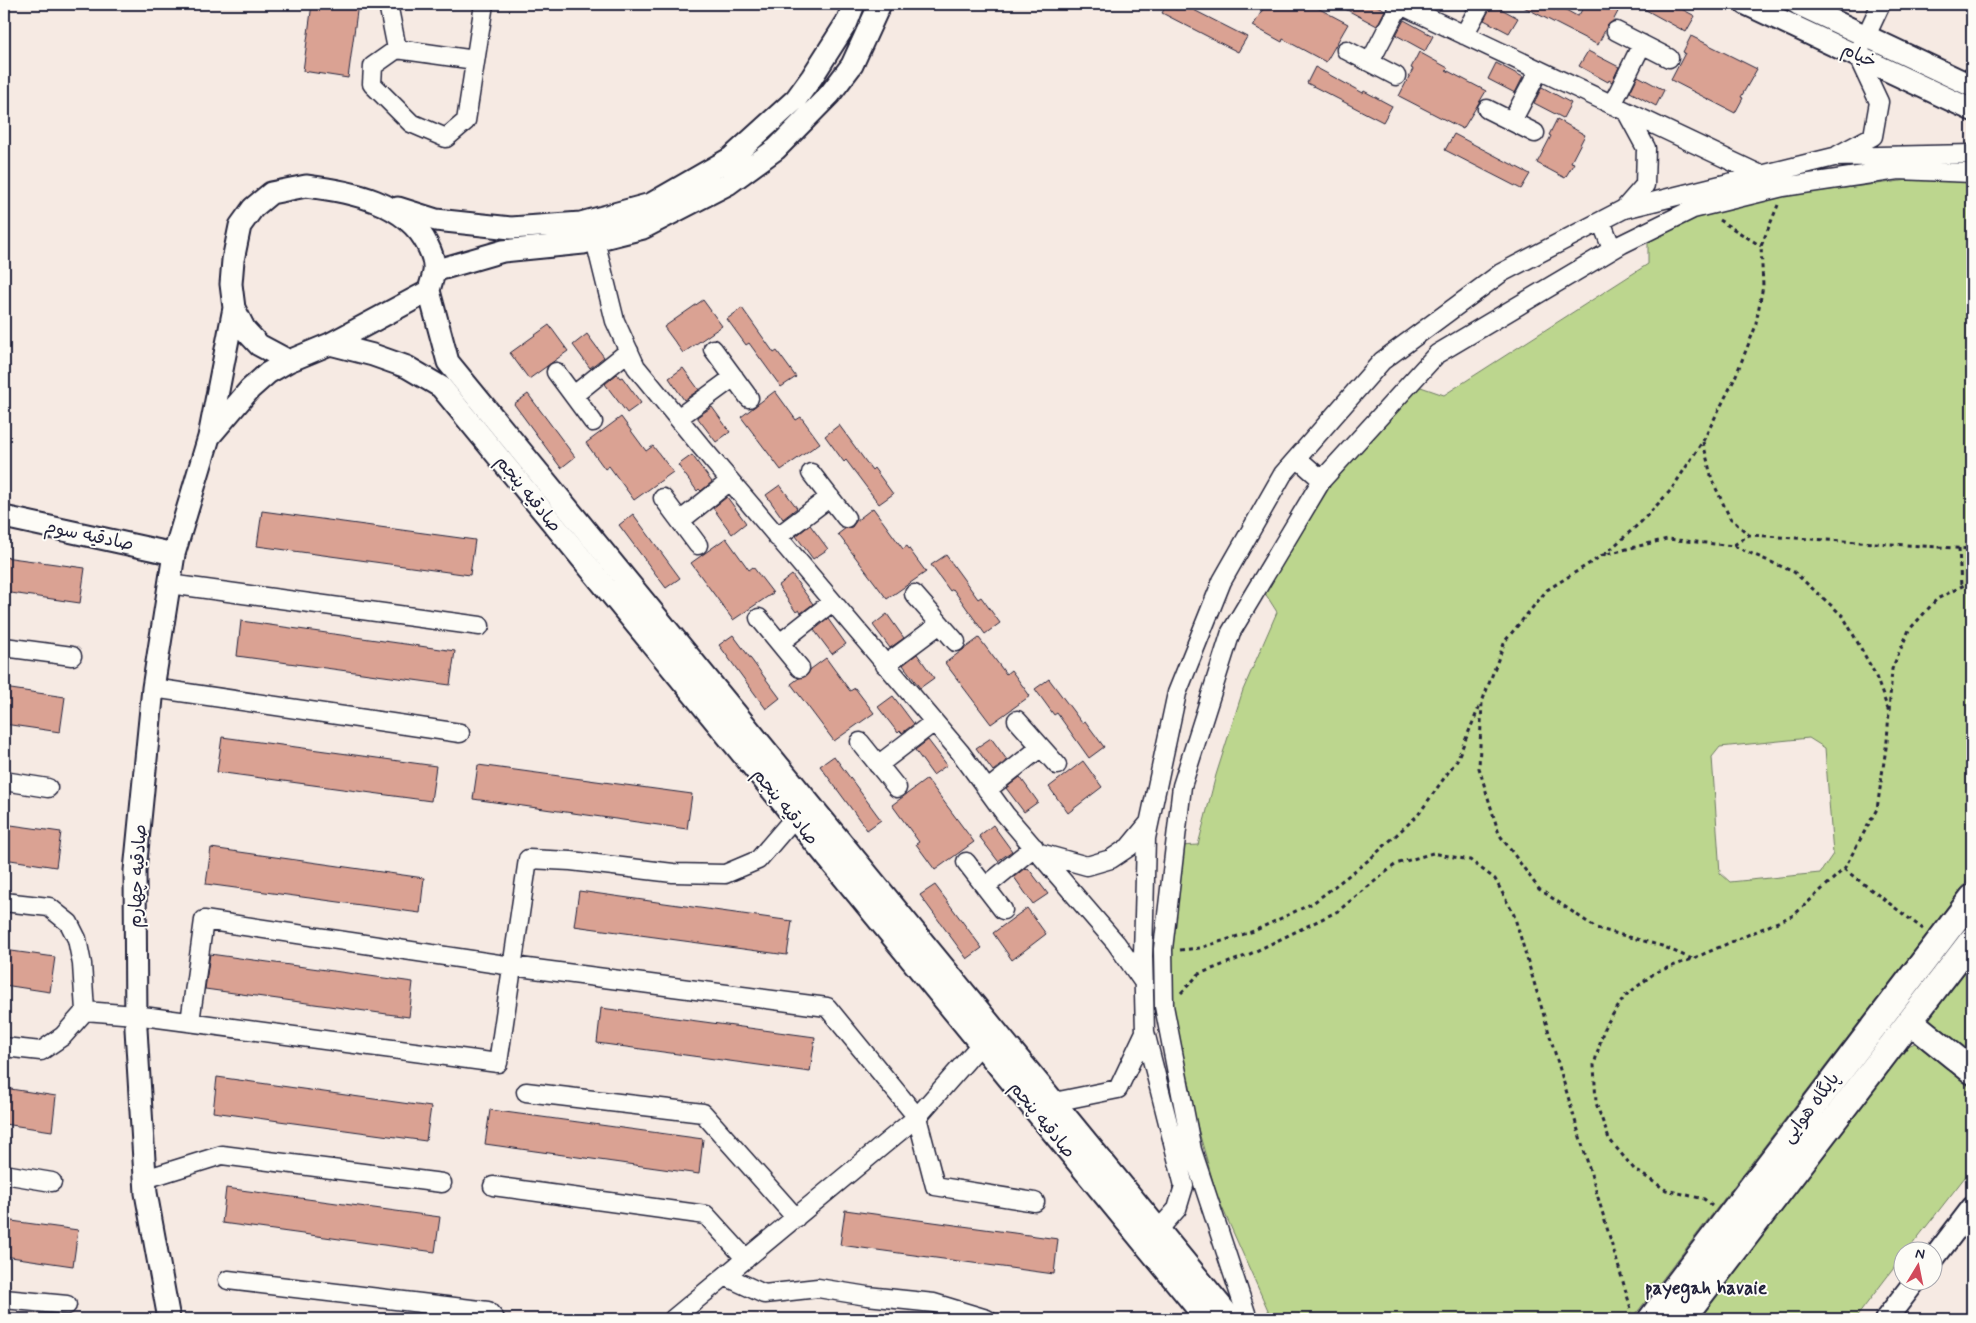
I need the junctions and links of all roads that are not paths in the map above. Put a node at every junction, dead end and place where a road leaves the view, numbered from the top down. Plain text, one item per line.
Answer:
1 (388, 4) edge
2 (484, 4) edge
3 (854, 4) edge
4 (880, 4) edge
5 (1400, 4) edge
6 (1481, 4) edge
7 (1746, 4) edge
8 (1798, 4) edge
9 (1880, 4) edge
10 (1616, 31) dead end
11 (1464, 35) junction
12 (1642, 44) junction
13 (1862, 46) junction
14 (397, 49) junction
15 (1346, 50) dead end
16 (1669, 58) dead end
17 (476, 60) junction
18 (1370, 62) junction
19 (1539, 70) junction
20 (1396, 76) dead end
21 (812, 77) junction
22 (1972, 86) edge
23 (830, 94) junction
24 (1619, 108) junction
25 (1487, 109) dead end
26 (1972, 110) edge
27 (1512, 121) junction
28 (1535, 133) dead end
29 (1972, 154) edge
30 (1834, 157) junction
31 (1972, 173) edge
32 (1761, 175) junction
33 (365, 198) junction
34 (1624, 209) junction
35 (1601, 221) junction
36 (511, 228) junction
37 (595, 240) junction
38 (1612, 249) junction
39 (514, 250) junction
40 (431, 281) junction
41 (234, 308) junction
42 (330, 344) junction
43 (712, 349) dead end
44 (629, 351) junction
45 (290, 361) junction
46 (556, 372) dead end
47 (457, 373) junction
48 (734, 377) junction
49 (441, 388) junction
50 (574, 395) junction
51 (749, 398) dead end
52 (678, 418) junction
53 (594, 422) dead end
54 (209, 437) junction
55 (1297, 458) junction
56 (811, 473) dead end
57 (1322, 480) junction
58 (730, 481) junction
59 (830, 497) junction
60 (663, 498) dead end
61 (4, 517) edge
62 (846, 518) dead end
63 (680, 521) junction
64 (777, 537) junction
65 (698, 545) dead end
66 (174, 554) junction
67 (169, 584) junction
68 (914, 594) dead end
69 (832, 602) junction
70 (759, 618) dead end
71 (940, 624) junction
72 (480, 626) dead end
73 (956, 642) dead end
74 (780, 643) junction
75 (4, 647) edge
76 (72, 656) dead end
77 (885, 665) junction
78 (800, 668) dead end
79 (153, 688) junction
80 (1017, 720) dead end
81 (934, 722) junction
82 (460, 732) dead end
83 (860, 742) dead end
84 (1041, 747) junction
85 (878, 765) junction
86 (1056, 765) dead end
87 (4, 782) edge
88 (48, 788) dead end
89 (897, 788) dead end
90 (987, 790) junction
91 (810, 804) junction
92 (794, 818) junction
93 (1149, 824) junction
94 (1038, 850) junction
95 (966, 862) dead end
96 (985, 887) junction
97 (1972, 898) edge
98 (4, 902) edge
99 (1003, 910) dead end
100 (1972, 940) edge
101 (512, 966) junction
102 (1144, 983) junction
103 (85, 1011) junction
104 (136, 1015) junction
105 (190, 1022) junction
106 (1910, 1022) junction
107 (1146, 1032) junction
108 (987, 1037) junction
109 (4, 1047) edge
110 (1972, 1071) edge
111 (526, 1092) dead end
112 (1054, 1102) junction
113 (917, 1117) junction
114 (4, 1174) edge
115 (145, 1178) junction
116 (52, 1182) dead end
117 (442, 1183) dead end
118 (493, 1186) dead end
119 (1034, 1202) dead end
120 (1972, 1208) edge
121 (796, 1218) junction
122 (1722, 1226) junction
123 (1152, 1237) junction
124 (1944, 1245) edge
125 (1735, 1250) junction
126 (746, 1259) junction
127 (725, 1276) junction
128 (228, 1280) dead end
129 (1908, 1290) edge
130 (4, 1299) edge
131 (67, 1305) dead end
132 (1643, 1318) edge
133 (169, 1319) edge
134 (495, 1319) edge
135 (673, 1319) edge
136 (987, 1319) edge
137 (1206, 1319) edge
138 (1232, 1319) edge
139 (1248, 1319) edge
140 (1682, 1319) edge
141 (1886, 1319) edge

1 - 14 street
2 - 17 street
3 - 21 street
4 - 23 street
5 - 11 street
5 - 18 street
6 - 11 street
7 - 13 street, خیام
8 - 13 street, خیام
9 - 13 street
10 - 12 street
11 - 19 street
12 - 16 street
12 - 24 street
13 - 22 street, خیام
13 - 26 street, خیام
13 - 30 street
14 - 17 street
14 - 17 street
15 - 18 street
18 - 20 street
19 - 24 street
19 - 27 street
21 - 23 street
21 - 36 street
23 - 37 street
24 - 32 street
24 - 34 street
25 - 27 street
27 - 28 street
29 - 30 street
30 - 32 street
31 - 38 street
32 - 34 street
33 - 36 street
33 - 40 street, صادقیه پنجم
33 - 41 street
34 - 35 street
35 - 38 street
35 - 55 street
36 - 39 street
37 - 39 street
37 - 44 street
38 - 57 street
39 - 40 street
40 - 42 street
40 - 47 street, صادقیه پنجم
41 - 45 street
41 - 54 street, صادقیه چهارم
42 - 45 street
42 - 49 street, صادقیه پنجم
43 - 48 street
44 - 50 street
44 - 52 street
45 - 54 street
46 - 50 street
47 - 49 street
47 - 91 street, صادقیه پنجم
48 - 51 street
48 - 52 street
49 - 92 street, صادقیه پنجم
50 - 53 street
52 - 58 street
54 - 66 street, صادقیه چهارم
55 - 57 street
55 - 93 street
56 - 59 street
57 - 139 street
58 - 63 street
58 - 64 street
59 - 62 street
59 - 64 street
60 - 63 street
61 - 66 street, صادقیه سوم
63 - 65 street
64 - 69 street
66 - 67 street, صادقیه چهارم
67 - 72 street
67 - 79 street, صادقیه چهارم
68 - 71 street
69 - 74 street
69 - 77 street
70 - 74 street
71 - 73 street
71 - 77 street
74 - 78 street
75 - 76 street
77 - 81 street
79 - 82 street
79 - 104 street, صادقیه چهارم
80 - 84 street
81 - 85 street
81 - 90 street
83 - 85 street
84 - 86 street
84 - 90 street
85 - 89 street
87 - 88 street
90 - 94 street
91 - 92 street
91 - 108 street, صادقیه پنجم
92 - 101 street
92 - 108 street, صادقیه پنجم
93 - 94 street
93 - 102 street
94 - 96 street
94 - 102 street
95 - 96 street
96 - 99 street
97 - 122 main road, پایگاه هوایی
98 - 103 street
100 - 106 main road, پایگاه هوایی
101 - 105 street
101 - 105 street
101 - 113 street
102 - 107 street
103 - 104 street
103 - 109 street
104 - 105 street
104 - 115 street, صادقیه چهارم
106 - 110 main road
106 - 125 main road, پایگاه هوایی
107 - 112 street
107 - 123 street
108 - 112 street, صادقیه پنجم
108 - 113 street
108 - 123 street, صادقیه پنجم
111 - 121 street
112 - 123 street, صادقیه پنجم
113 - 119 street
113 - 121 street
114 - 116 street
115 - 117 street
115 - 133 street, صادقیه چهارم
118 - 126 street
120 - 124 street
121 - 126 street
122 - 125 main road
122 - 132 main road, پایگاه هوایی
123 - 137 street, صادقیه پنجم
123 - 138 street, صادقیه پنجم
125 - 140 main road, پایگاه هوایی
126 - 127 street
127 - 135 street
127 - 136 street
128 - 134 street
129 - 141 street
130 - 131 street

